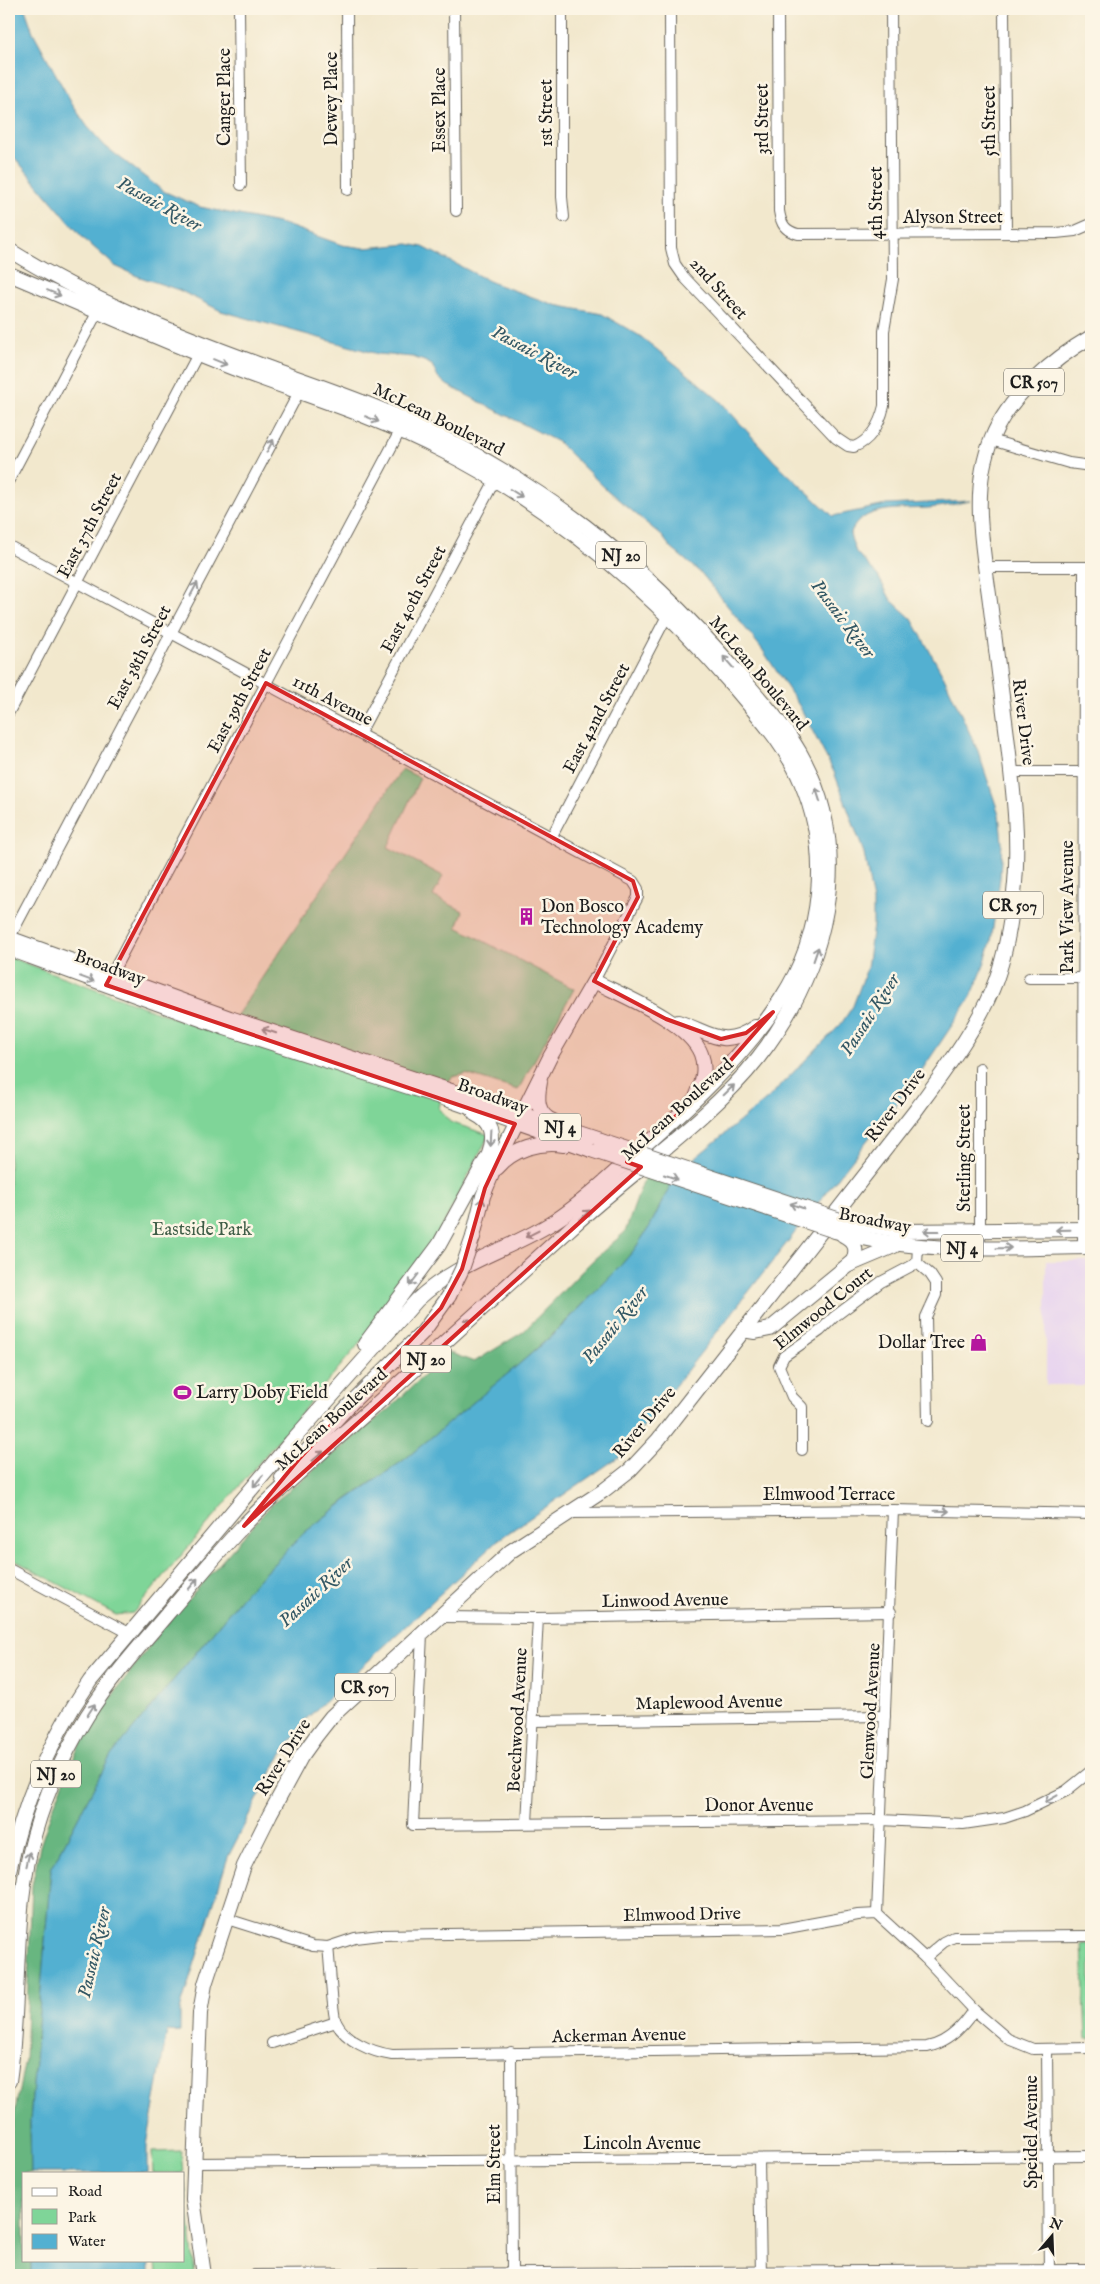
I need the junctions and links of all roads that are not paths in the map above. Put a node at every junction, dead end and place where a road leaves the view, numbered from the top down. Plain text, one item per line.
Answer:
1 (239, 9) edge
2 (347, 9) edge
3 (454, 9) edge
4 (562, 9) edge
5 (670, 9) edge
6 (778, 9) edge
7 (891, 9) edge
8 (1004, 9) edge
9 (241, 185) dead end
10 (348, 190) dead end
11 (456, 211) dead end
12 (564, 217) dead end
13 (1091, 224) edge
14 (785, 228) joint
15 (892, 233) junction
16 (1006, 233) junction
17 (9, 250) edge
18 (9, 274) edge
19 (98, 312) junction
20 (1091, 336) edge
21 (198, 354) junction
22 (299, 392) junction
23 (884, 397) joint
24 (400, 430) junction
25 (991, 440) junction
26 (1091, 466) edge
27 (9, 480) edge
28 (495, 480) junction
29 (9, 546) edge
30 (985, 561) junction
31 (1088, 567) edge
32 (77, 582) junction
33 (668, 614) junction
34 (171, 632) junction
35 (266, 683) junction
36 (9, 712) edge
37 (360, 733) junction
38 (1011, 772) junction
39 (1088, 772) edge
40 (552, 836) junction
41 (9, 938) edge
42 (9, 949) edge
43 (1029, 978) dead end
44 (1087, 978) edge
45 (108, 981) junction
46 (594, 981) junction
47 (772, 1012) junction
48 (666, 1019) junction
49 (980, 1068) dead end
50 (542, 1073) junction
51 (447, 1094) junction
52 (696, 1098) junction
53 (518, 1119) junction
54 (596, 1145) junction
55 (492, 1174) junction
56 (839, 1226) junction
57 (1087, 1229) edge
58 (980, 1230) junction
59 (901, 1246) junction
60 (918, 1247) junction
61 (1087, 1247) edge
62 (980, 1248) junction
63 (917, 1263) junction
64 (849, 1265) junction
65 (743, 1330) junction
66 (313, 1418) junction
67 (928, 1422) dead end
68 (802, 1450) dead end
69 (893, 1510) junction
70 (568, 1513) junction
71 (1091, 1514) edge
72 (244, 1526) junction
73 (9, 1569) edge
74 (891, 1612) junction
75 (441, 1617) junction
76 (538, 1618) junction
77 (129, 1633) junction
78 (422, 1634) junction
79 (885, 1716) junction
80 (534, 1721) junction
81 (1091, 1771) edge
82 (881, 1820) junction
83 (527, 1823) junction
84 (10, 1856) edge
85 (9, 1871) edge
86 (877, 1914) junction
87 (227, 1919) junction
88 (1091, 1936) edge
89 (328, 1947) junction
90 (925, 1958) junction
91 (974, 2010) junction
92 (336, 2022) junction
93 (272, 2044) dead end
94 (1091, 2048) edge
95 (1047, 2049) junction
96 (511, 2052) junction
97 (9, 2081) edge
98 (1047, 2156) junction
99 (1091, 2156) edge
100 (510, 2159) junction
101 (758, 2159) junction
102 (193, 2163) junction
103 (1091, 2270) edge
104 (512, 2273) edge
105 (1049, 2273) edge
106 (761, 2274) edge
107 (204, 2275) edge
108 (254, 2275) edge

1 - 9 street, Canger Place
2 - 10 street, Dewey Place
3 - 11 street, Essex Place
4 - 12 street, 1st Street
5 - 23 street, 2nd Street
6 - 14 street, 3rd Street
7 - 15 street, 4th Street
8 - 16 street, 5th Street
13 - 16 street, Alyson Street
14 - 15 street, Alyson Street
15 - 16 street, Alyson Street
15 - 23 street, 4th Street
72 -> 17 main road, McLean Boulevard / NJ 20
18 -> 19 main road, McLean Boulevard / NJ 20
19 - 21 main road, McLean Boulevard / NJ 20
19 - 27 street
20 - 25 main road, CR 507
21 -> 22 main road, McLean Boulevard / NJ 20
21 - 32 street, East 37th Street
22 -> 24 main road, McLean Boulevard / NJ 20
34 -> 22 street, East 38th Street
24 - 28 main road, McLean Boulevard / NJ 20
24 - 35 street, East 39th Street
25 - 26 street
25 - 30 main road, CR 507
28 -> 33 main road, McLean Boulevard / NJ 20
28 - 37 street, East 40th Street
29 - 32 street, 11th Avenue
30 - 31 street
30 - 38 main road, River Drive / CR 507
31 - 39 street, Park View Avenue
32 - 34 street, 11th Avenue
32 - 36 street, East 37th Street
33 - 40 street, East 42nd Street
33 - 47 main road, McLean Boulevard / NJ 20
34 - 35 street, 11th Avenue
34 - 41 street, East 38th Street
35 - 37 street, 11th Avenue
35 - 45 street, East 39th Street
37 - 40 street, 11th Avenue
38 - 39 street
38 - 65 main road, River Drive / CR 507
39 - 44 street, Park View Avenue
40 - 46 street, 11th Avenue
41 - 45 main road, Broadway
42 -> 45 main road, Broadway
43 - 44 street
44 - 57 street, Park View Avenue
45 - 51 main road, Broadway
46 - 48 main road
46 - 50 main road
47 - 48 main road
47 - 52 main road, McLean Boulevard / NJ 20
48 - 52 main road
49 - 58 street, Sterling Street
50 - 53 main road
50 - 54 main road
51 - 53 main road, Broadway / NJ 4
51 -> 66 main road
52 -> 66 main road, McLean Boulevard / NJ 20
53 - 54 main road, Broadway / NJ 4
53 - 55 main road
54 - 55 main road
54 - 56 main road, Broadway / NJ 4, bridge
72 -> 55 main road, bridge
58 -> 56 main road, Broadway / NJ 4
56 - 59 main road, Broadway / NJ 4
56 - 64 main road
57 -> 58 main road, Broadway / NJ 4
57 - 61 street, Park View Avenue
58 - 62 street, Sterling Street
59 - 60 main road, Broadway / NJ 4
59 - 64 main road
60 - 62 main road, Broadway / NJ 4
60 - 63 street
62 -> 61 main road, Broadway / NJ 4
63 - 67 street
63 - 68 street, Elmwood Court
64 - 65 main road
65 - 70 main road, River Drive / CR 507
66 -> 77 main road, McLean Boulevard / NJ 20
69 - 70 street, Elmwood Terrace
69 -> 71 street, Elmwood Terrace
69 - 74 street, Glenwood Avenue
70 - 75 main road, River Drive / CR 507
97 -> 72 main road, McLean Boulevard / NJ 20
73 - 77 street
74 - 76 street, Linwood Avenue
74 - 79 street, Glenwood Avenue
75 - 76 street, Linwood Avenue
75 - 78 main road, River Drive / CR 507
76 - 80 street, Beechwood Avenue
77 - 84 main road, McLean Boulevard / NJ 20
78 - 83 street, Donor Avenue
78 - 87 main road, River Drive / CR 507
79 - 80 street, Maplewood Avenue
79 - 82 street, Glenwood Avenue
80 - 83 street, Beechwood Avenue
81 -> 82 street, Donor Avenue
82 - 83 street, Donor Avenue
82 - 86 street, Glenwood Avenue
84 - 85 main road, McLean Boulevard / NJ 20
86 - 89 street, Elmwood Drive
86 - 90 street
87 - 89 street, Elmwood Drive
87 - 102 main road, River Drive / CR 507
88 - 90 street
89 - 92 street
90 - 91 street
91 - 95 street
91 - 96 street, Ackerman Avenue
92 - 93 street
92 - 96 street, Ackerman Avenue
94 - 95 street
95 - 98 street, Speidel Avenue
96 - 100 street, Elm Street
98 - 99 street, Lincoln Avenue
98 - 101 street, Lincoln Avenue
98 - 105 street, Speidel Avenue
100 - 101 street, Lincoln Avenue
100 - 102 street, Lincoln Avenue
100 - 104 street, Elm Street
101 - 106 street
102 - 107 main road, River Drive / CR 507
103 - 105 street
104 - 106 street
104 - 108 street
105 - 106 street

